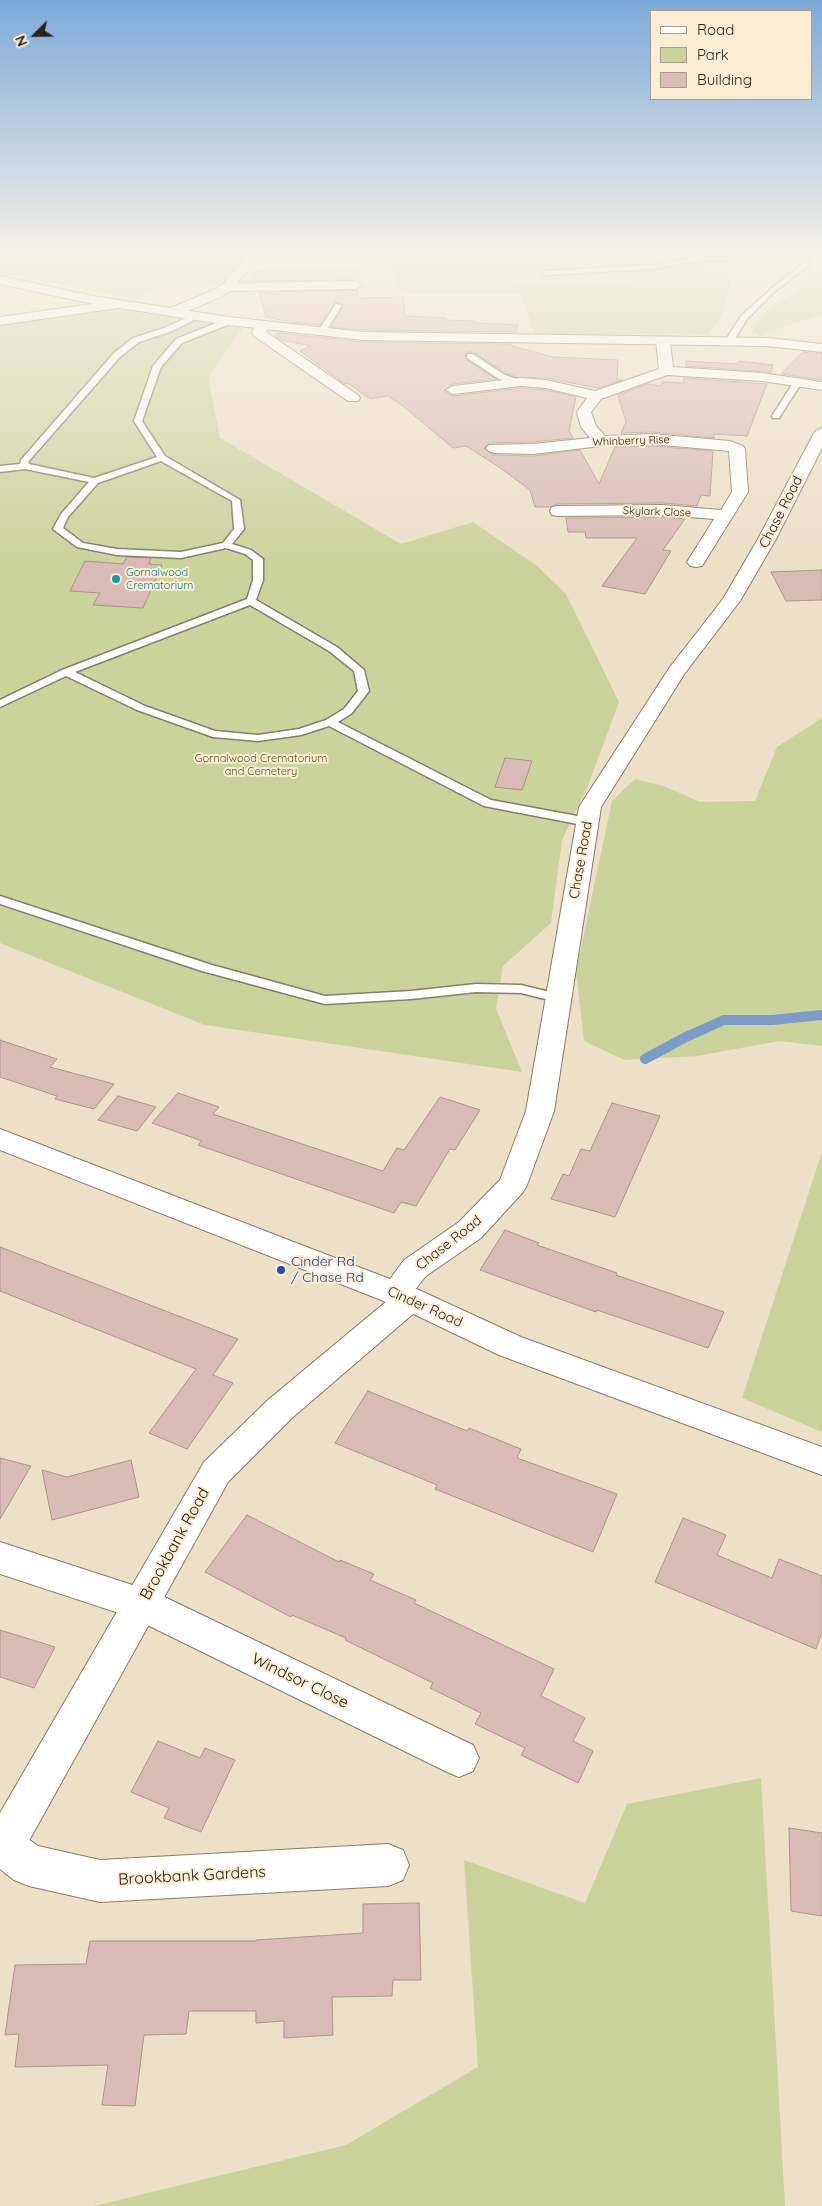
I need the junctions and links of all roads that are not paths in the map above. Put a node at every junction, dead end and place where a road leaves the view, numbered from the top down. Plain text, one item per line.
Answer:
1 (115, 357) edge
2 (165, 357) edge
3 (294, 357) edge
4 (471, 357) edge
5 (665, 357) edge
6 (666, 371) junction
7 (521, 382) junction
8 (798, 382) junction
9 (822, 386) edge
10 (453, 390) dead end
11 (596, 396) junction
12 (353, 398) dead end
13 (776, 416) dead end
14 (822, 433) edge
15 (601, 441) junction
16 (494, 448) dead end
17 (162, 458) junction
18 (25, 466) junction
19 (0, 469) edge
20 (94, 481) junction
21 (558, 511) dead end
22 (724, 516) junction
23 (226, 545) junction
24 (696, 562) dead end
25 (251, 601) junction
26 (66, 672) junction
27 (0, 704) edge
28 (330, 722) junction
29 (588, 822) junction
30 (0, 900) edge
31 (557, 998) junction
32 (0, 1140) edge
33 (403, 1296) junction
34 (822, 1461) edge
35 (0, 1558) edge
36 (141, 1604) junction
37 (459, 1758) dead end
38 (5, 1834) edge
39 (388, 1865) dead end

1 - 18 lane
2 - 17 lane
3 - 12 street
4 - 7 lane
5 - 6 street
6 - 8 street
6 - 11 street
7 - 10 street
7 - 11 street
8 - 9 street
8 - 13 lane
11 - 15 street
14 - 29 street, Chase Road
15 - 16 street, Whinberry Rise
15 - 22 street, Whinberry Rise
17 - 20 lane
17 - 23 lane
18 - 19 lane
18 - 20 lane
20 - 23 lane
21 - 22 street, Skylark Close
22 - 24 street
23 - 25 lane
25 - 26 lane
25 - 28 lane
26 - 27 lane
26 - 28 lane
28 - 29 lane
29 - 31 street, Chase Road
30 - 31 lane
31 - 33 street, Chase Road
32 - 33 street, Cinder Road
33 - 34 street, Cinder Road
33 - 36 street, Brookbank Road
35 - 36 street, Windsor Close
36 - 37 street, Windsor Close
36 - 38 street, Brookbank Road
38 - 39 street, Brookbank Gardens

